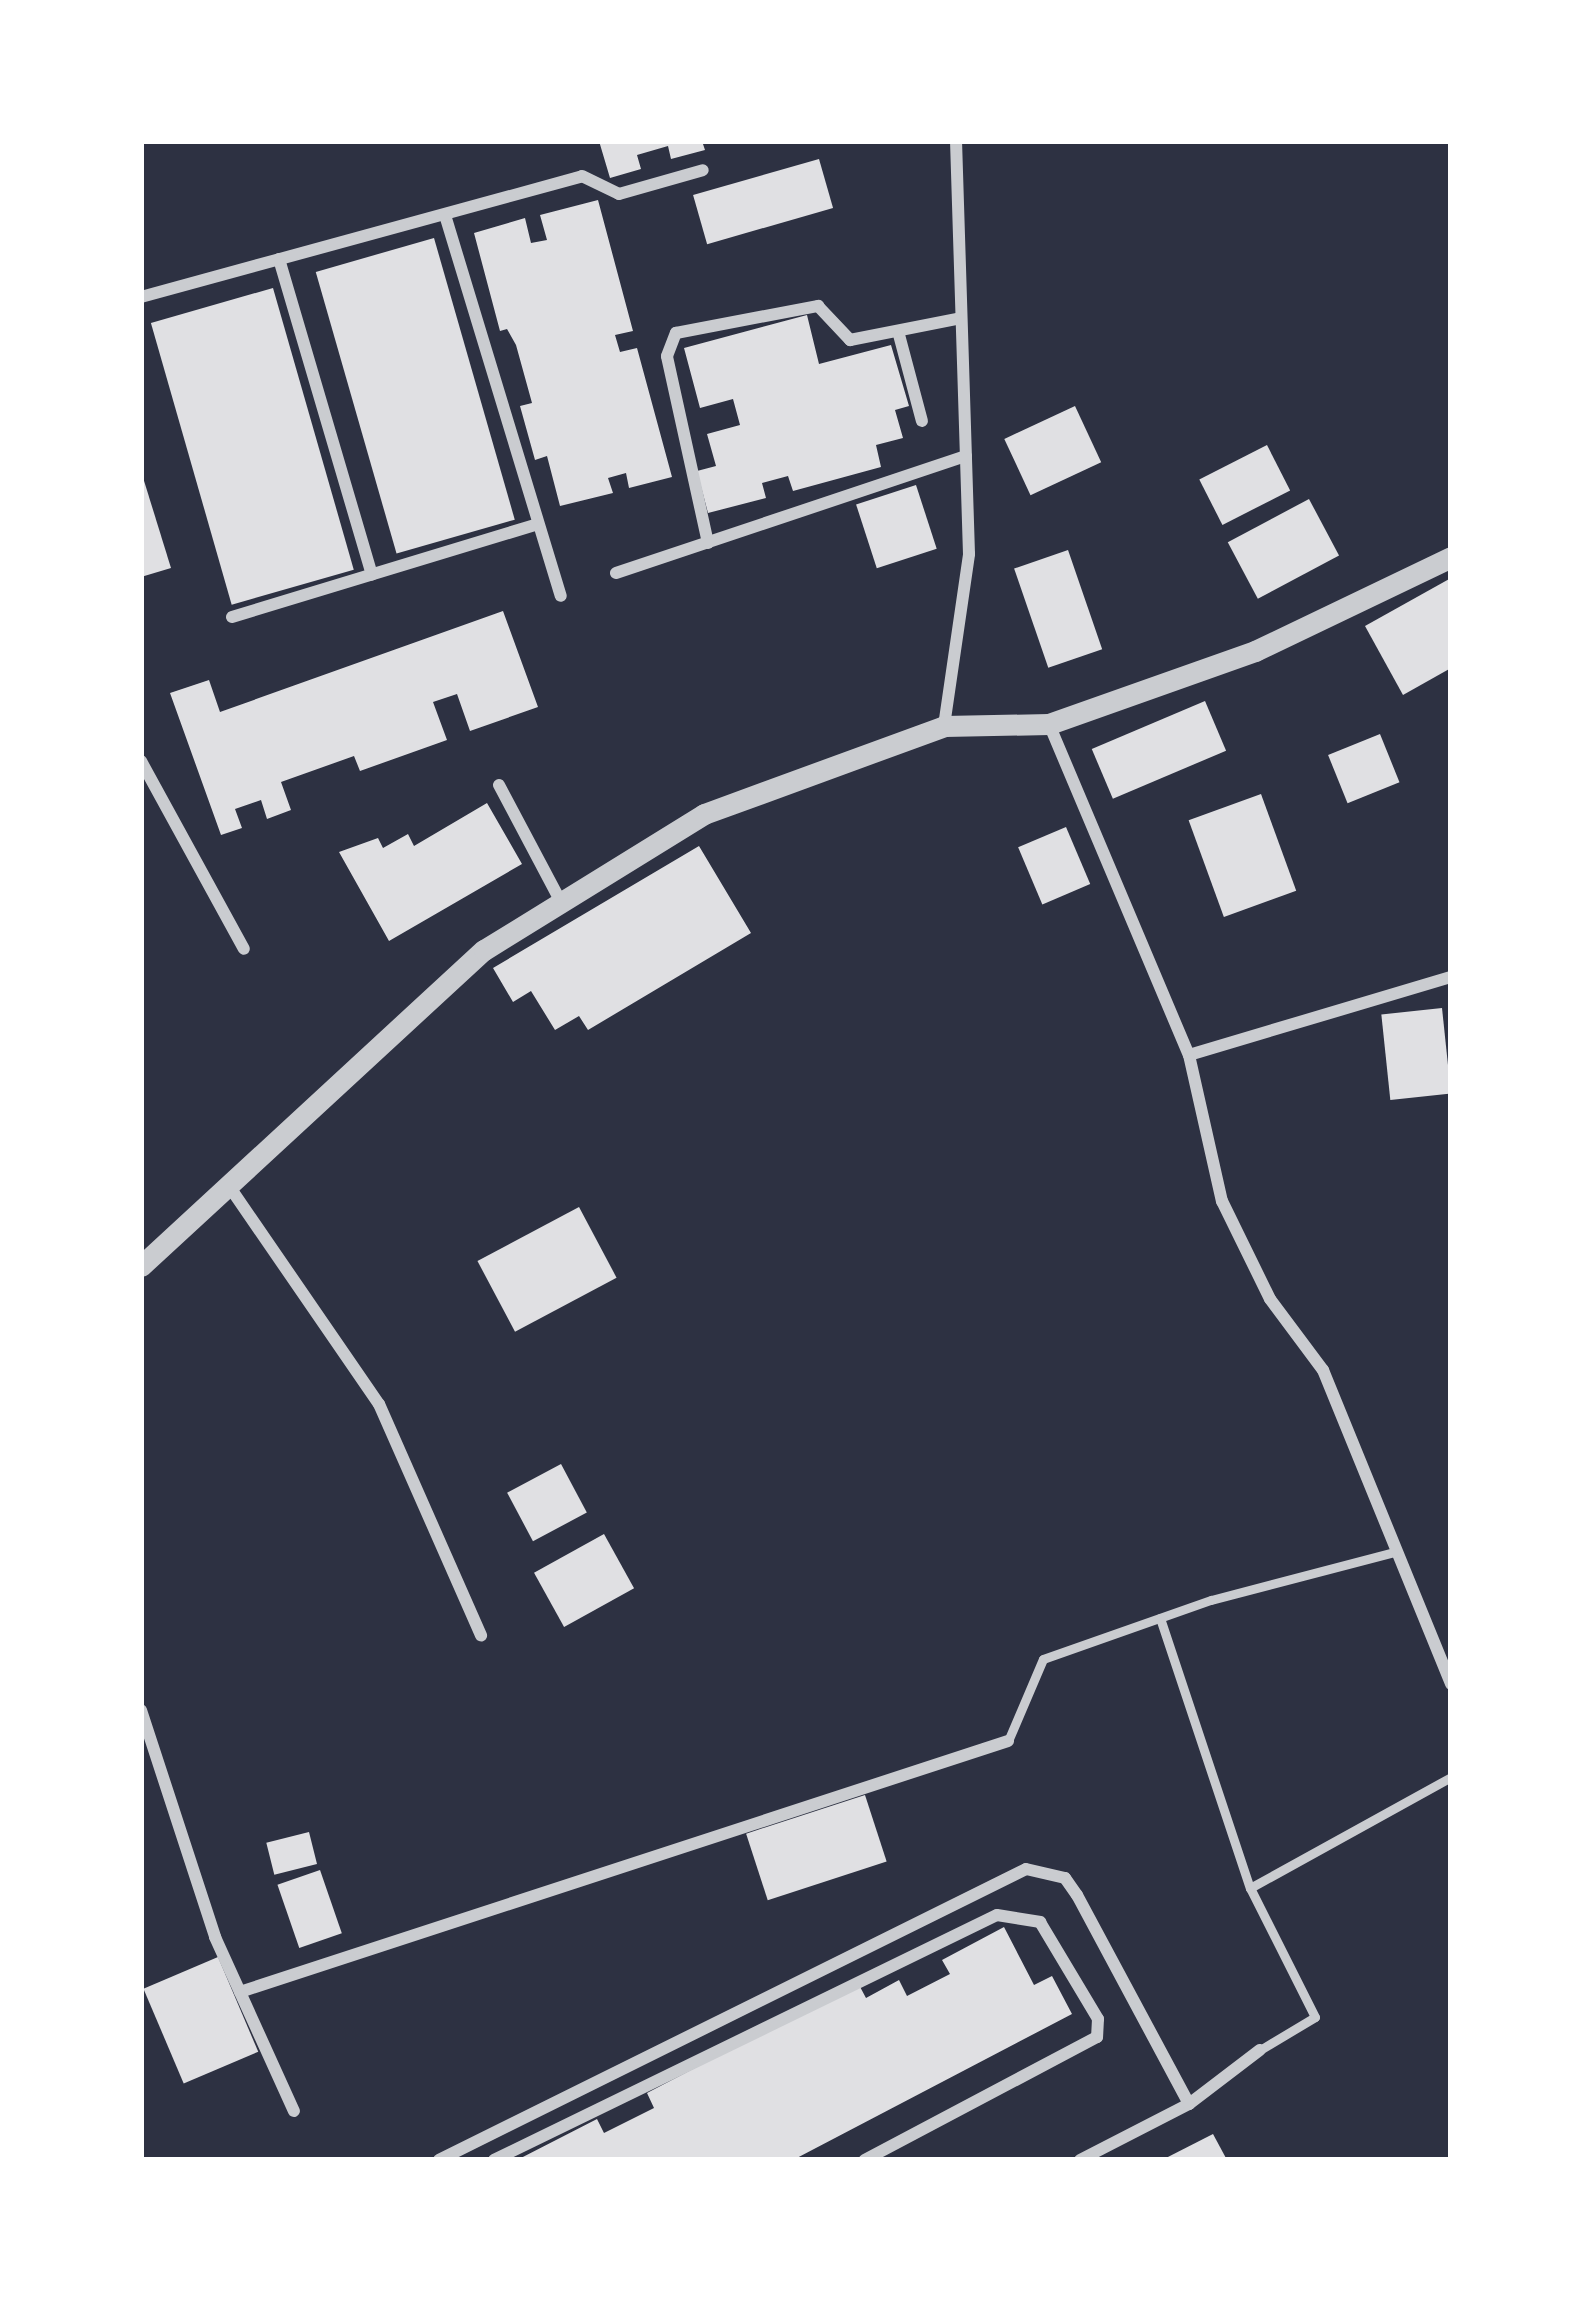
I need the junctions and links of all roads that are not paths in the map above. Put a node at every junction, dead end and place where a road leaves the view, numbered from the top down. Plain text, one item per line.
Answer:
1 (956, 141) edge
2 (704, 170) dead end
3 (445, 215) junction
4 (279, 260) junction
5 (141, 297) edge
6 (961, 318) junction
7 (898, 331) junction
8 (922, 421) dead end
9 (966, 456) junction
10 (538, 524) junction
11 (708, 542) junction
12 (1451, 557) edge
13 (616, 573) dead end
14 (372, 575) junction
15 (561, 596) dead end
16 (232, 617) dead end
17 (1049, 724) junction
18 (944, 726) junction
19 (141, 761) edge
20 (499, 785) dead end
21 (561, 902) junction
22 (244, 950) dead end
23 (1451, 977) edge
24 (1189, 1055) junction
25 (229, 1186) junction
26 (141, 1266) edge
27 (1394, 1552) junction
28 (1160, 1618) junction
29 (481, 1635) dead end
30 (1451, 1684) edge
31 (141, 1710) edge
32 (1008, 1741) joint
33 (1451, 1777) edge
34 (1250, 1888) junction
35 (241, 1992) junction
36 (1260, 2050) joint
37 (1189, 2104) junction
38 (294, 2111) dead end
39 (439, 2160) edge
40 (494, 2160) edge
41 (865, 2160) edge
42 (1080, 2160) edge

1 - 6 street
2 - 3 street
3 - 4 street
3 - 10 street
4 - 5 street
4 - 14 street
6 - 7 street
6 - 9 street
7 - 8 street
7 - 11 street
9 - 11 street
9 - 18 street
10 - 14 street
10 - 15 street
11 - 13 street
12 - 17 street
14 - 16 street
17 - 18 street
17 - 24 street
18 - 21 street
19 - 22 street
20 - 21 street
21 - 25 street
23 - 24 street
24 - 27 street
25 - 26 street
25 - 29 street
27 - 28 lane
27 - 30 street
28 - 32 lane
28 - 34 lane
31 - 35 street
32 - 35 street
33 - 34 lane
34 - 36 lane
35 - 38 street
36 - 37 street
37 - 39 street
37 - 42 street
40 - 41 street

